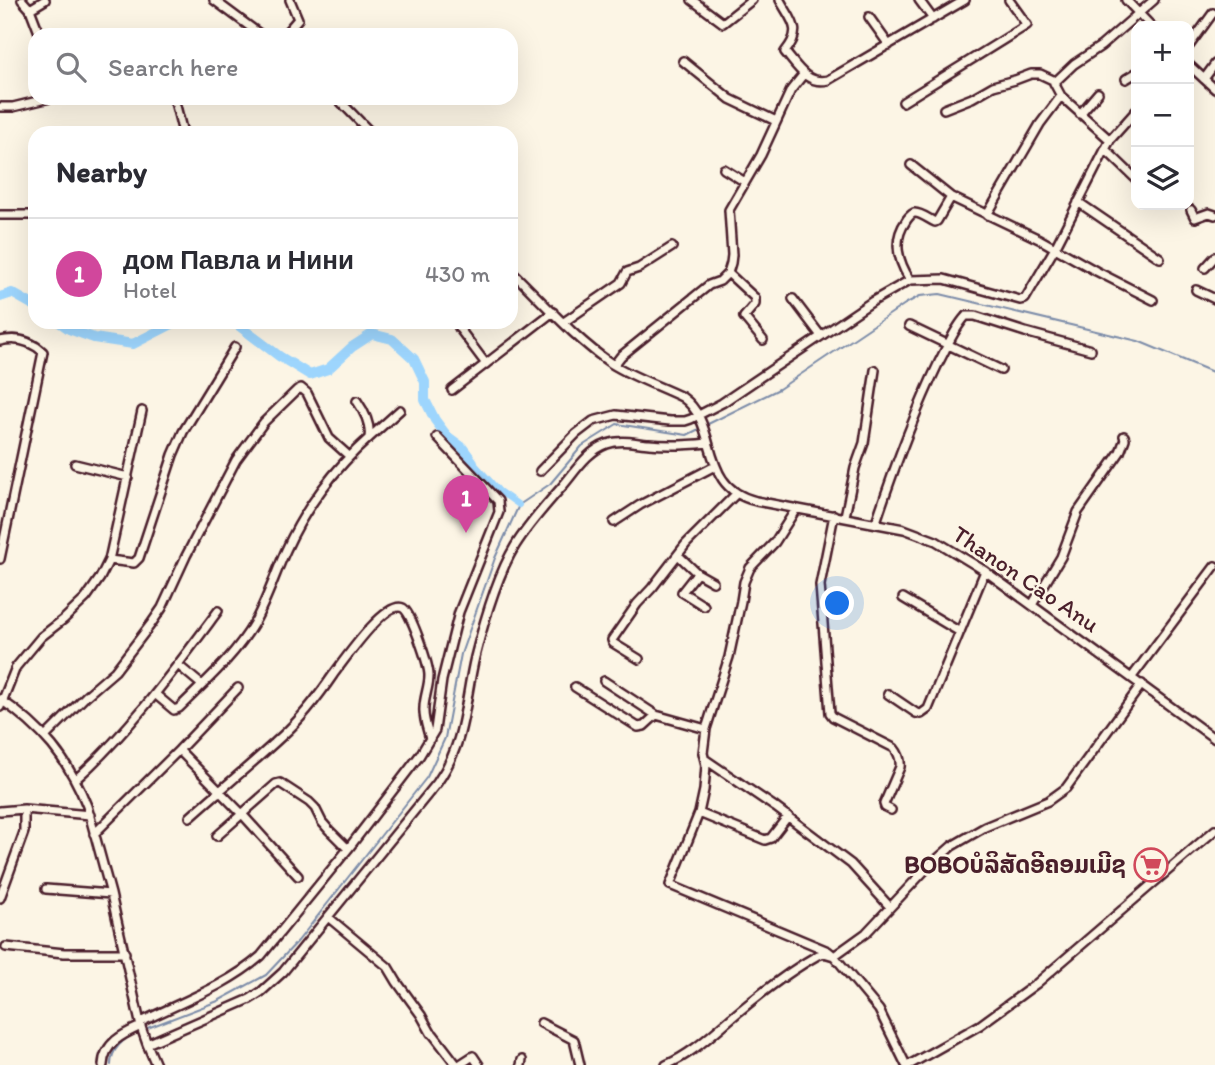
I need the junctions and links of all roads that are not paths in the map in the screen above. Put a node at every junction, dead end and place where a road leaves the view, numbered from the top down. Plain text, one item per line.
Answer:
1 (22, 0) edge
2 (45, 0) edge
3 (214, 0) edge
4 (290, 0) edge
5 (692, 0) edge
6 (752, 0) edge
7 (780, 0) edge
8 (919, 0) edge
9 (965, 0) edge
10 (1009, 0) edge
11 (1126, 0) edge
12 (1154, 0) edge
13 (30, 9) junction
14 (1139, 13) junction
15 (1213, 13) dead end
16 (869, 17) dead end
17 (933, 19) junction
18 (1146, 21) edge
19 (37, 28) edge
20 (252, 28) edge
21 (290, 28) edge
22 (1194, 39) edge
23 (889, 45) junction
24 (683, 61) dead end
25 (1215, 64) edge
26 (1194, 70) edge
27 (803, 75) junction
28 (1131, 76) edge
29 (1126, 79) dead end
30 (1204, 79) junction
31 (1055, 81) junction
32 (1215, 89) edge
33 (1098, 93) dead end
34 (1061, 96) junction
35 (903, 102) dead end
36 (28, 103) edge
37 (176, 105) edge
38 (344, 105) edge
39 (0, 107) edge
40 (944, 109) dead end
41 (1080, 114) junction
42 (1131, 117) edge
43 (776, 121) junction
44 (181, 126) edge
45 (364, 126) edge
46 (1110, 140) junction
47 (1105, 149) junction
48 (911, 165) dead end
49 (724, 169) dead end
50 (1131, 174) edge
51 (745, 182) junction
52 (951, 197) junction
53 (1078, 202) junction
54 (1191, 210) dead end
55 (0, 215) edge
56 (28, 215) edge
57 (988, 215) junction
58 (1215, 215) edge
59 (672, 247) dead end
60 (1055, 248) junction
61 (1215, 257) edge
62 (1160, 258) dead end
63 (1205, 268) dead end
64 (728, 273) junction
65 (518, 278) edge
66 (910, 281) junction
67 (1196, 290) dead end
68 (793, 299) dead end
69 (1215, 299) edge
70 (1153, 300) dead end
71 (553, 312) junction
72 (564, 322) junction
73 (909, 326) dead end
74 (460, 329) edge
75 (821, 336) junction
76 (763, 340) dead end
77 (0, 341) edge
78 (948, 344) junction
79 (234, 347) dead end
80 (1091, 350) dead end
81 (486, 364) junction
82 (614, 365) junction
83 (875, 370) dead end
84 (1001, 370) dead end
85 (452, 390) dead end
86 (356, 401) dead end
87 (400, 410) dead end
88 (142, 411) dead end
89 (700, 418) junction
90 (1124, 436) dead end
91 (437, 437) dead end
92 (369, 438) junction
93 (708, 443) junction
94 (349, 456) junction
95 (75, 464) dead end
96 (715, 466) junction
97 (540, 471) dead end
98 (128, 477) junction
99 (736, 494) junction
100 (796, 509) junction
101 (834, 515) junction
102 (845, 516) junction
103 (614, 522) dead end
104 (876, 523) junction
105 (678, 555) junction
106 (0, 559) edge
107 (109, 560) junction
108 (1215, 566) edge
109 (985, 571) junction
110 (697, 573) junction
111 (713, 582) dead end
112 (903, 598) dead end
113 (1032, 605) junction
114 (704, 606) dead end
115 (218, 611) dead end
116 (960, 632) junction
117 (639, 659) dead end
118 (178, 665) junction
119 (1132, 677) junction
120 (604, 681) dead end
121 (1142, 684) junction
122 (202, 685) junction
123 (575, 687) dead end
124 (238, 688) dead end
125 (155, 694) junction
126 (888, 694) dead end
127 (1, 702) edge
128 (656, 715) junction
129 (706, 729) junction
130 (46, 736) junction
131 (430, 738) junction
132 (1215, 739) edge
133 (179, 750) junction
134 (705, 759) junction
135 (75, 780) junction
136 (220, 791) junction
137 (24, 809) junction
138 (0, 810) edge
139 (891, 810) dead end
140 (699, 813) junction
141 (242, 814) junction
142 (90, 815) junction
143 (190, 817) dead end
144 (788, 817) junction
145 (1215, 830) edge
146 (94, 834) junction
147 (217, 836) dead end
148 (348, 849) junction
149 (298, 876) dead end
150 (46, 890) dead end
151 (111, 894) junction
152 (0, 898) edge
153 (890, 907) junction
154 (328, 917) junction
155 (6, 947) dead end
156 (125, 953) junction
157 (834, 956) junction
158 (541, 1023) dead end
159 (141, 1025) junction
160 (146, 1042) junction
161 (103, 1065) edge
162 (156, 1065) edge
163 (480, 1065) edge
164 (580, 1065) edge
165 (666, 1065) edge
166 (908, 1065) edge

1 - 13 street
2 - 13 street
3 - 20 street
4 - 21 street
5 - 6 street
7 - 27 street
8 - 17 street
9 - 17 street
10 - 35 street
11 - 14 street
12 - 14 street
13 - 19 street
14 - 18 street
14 - 31 street
15 - 22 street
16 - 23 street
17 - 23 street
23 - 27 street
24 - 43 street
25 - 30 street
26 - 30 street
27 - 43 street
28 - 29 street
30 - 32 street
31 - 34 street
31 - 40 street
33 - 41 street
34 - 41 street
34 - 57 street
36 - 39 street
37 - 44 street
38 - 45 street
41 - 46 street
42 - 46 street
43 - 51 street
46 - 47 street
47 - 50 street
47 - 53 street
48 - 52 street
49 - 51 street
51 - 64 street
52 - 57 street
52 - 66 street
53 - 60 street
53 - 62 street
54 - 58 street
55 - 56 street
57 - 60 street
59 - 72 street
60 - 66 street
60 - 70 street
61 - 63 street
64 - 76 street
64 - 82 street
65 - 71 street
66 - 75 street
67 - 69 street
68 - 75 street
71 - 72 street
71 - 81 street
72 - 82 street
73 - 78 street
74 - 81 street
75 - 89 street
77 - 106 street
78 - 80 street
78 - 84 street
78 - 104 street
79 - 107 street
81 - 85 street
82 - 89 street
83 - 102 street
86 - 92 street
87 - 92 street
88 - 98 street
89 - 93 street
89 - 97 street
90 - 113 street
91 - 131 street
92 - 94 street
93 - 96 street
93 - 154 street
94 - 122 street
94 - 130 street
95 - 98 street
96 - 99 street
96 - 103 street
98 - 107 street
99 - 100 street, Thanon Cao Anu
99 - 105 street
100 - 101 street, Thanon Cao Anu
100 - 129 street
101 - 102 street, Thanon Cao Anu
101 - 139 street
102 - 104 street, Thanon Cao Anu
104 - 109 street, Thanon Cao Anu
105 - 110 street
105 - 117 street
107 - 127 street
108 - 119 street
109 - 113 street, Thanon Cao Anu
109 - 116 street
110 - 111 street
110 - 114 street
112 - 116 street
113 - 119 street, Thanon Cao Anu
115 - 118 street
116 - 126 street
118 - 122 street
118 - 125 street
119 - 121 street, Thanon Cao Anu
120 - 128 street
121 - 132 street, Thanon Cao Anu
121 - 153 street
122 - 125 street
123 - 128 street
124 - 133 street
125 - 135 street
127 - 130 street
128 - 129 street
129 - 134 street
130 - 135 street
131 - 136 street
131 - 148 street
133 - 136 street
133 - 146 street
134 - 140 street
134 - 144 street
135 - 142 street
136 - 141 street
136 - 143 street
137 - 138 street
137 - 142 street
137 - 152 street
140 - 144 street
140 - 157 street
141 - 147 street
141 - 148 street
141 - 149 street
142 - 146 street
144 - 153 street
145 - 166 street
146 - 151 street
148 - 159 street
150 - 151 street
151 - 156 street
153 - 157 street
154 - 160 street
154 - 163 street
155 - 156 street
156 - 159 street
157 - 165 street
157 - 166 street
158 - 164 street
159 - 160 street
159 - 161 street
160 - 162 street

